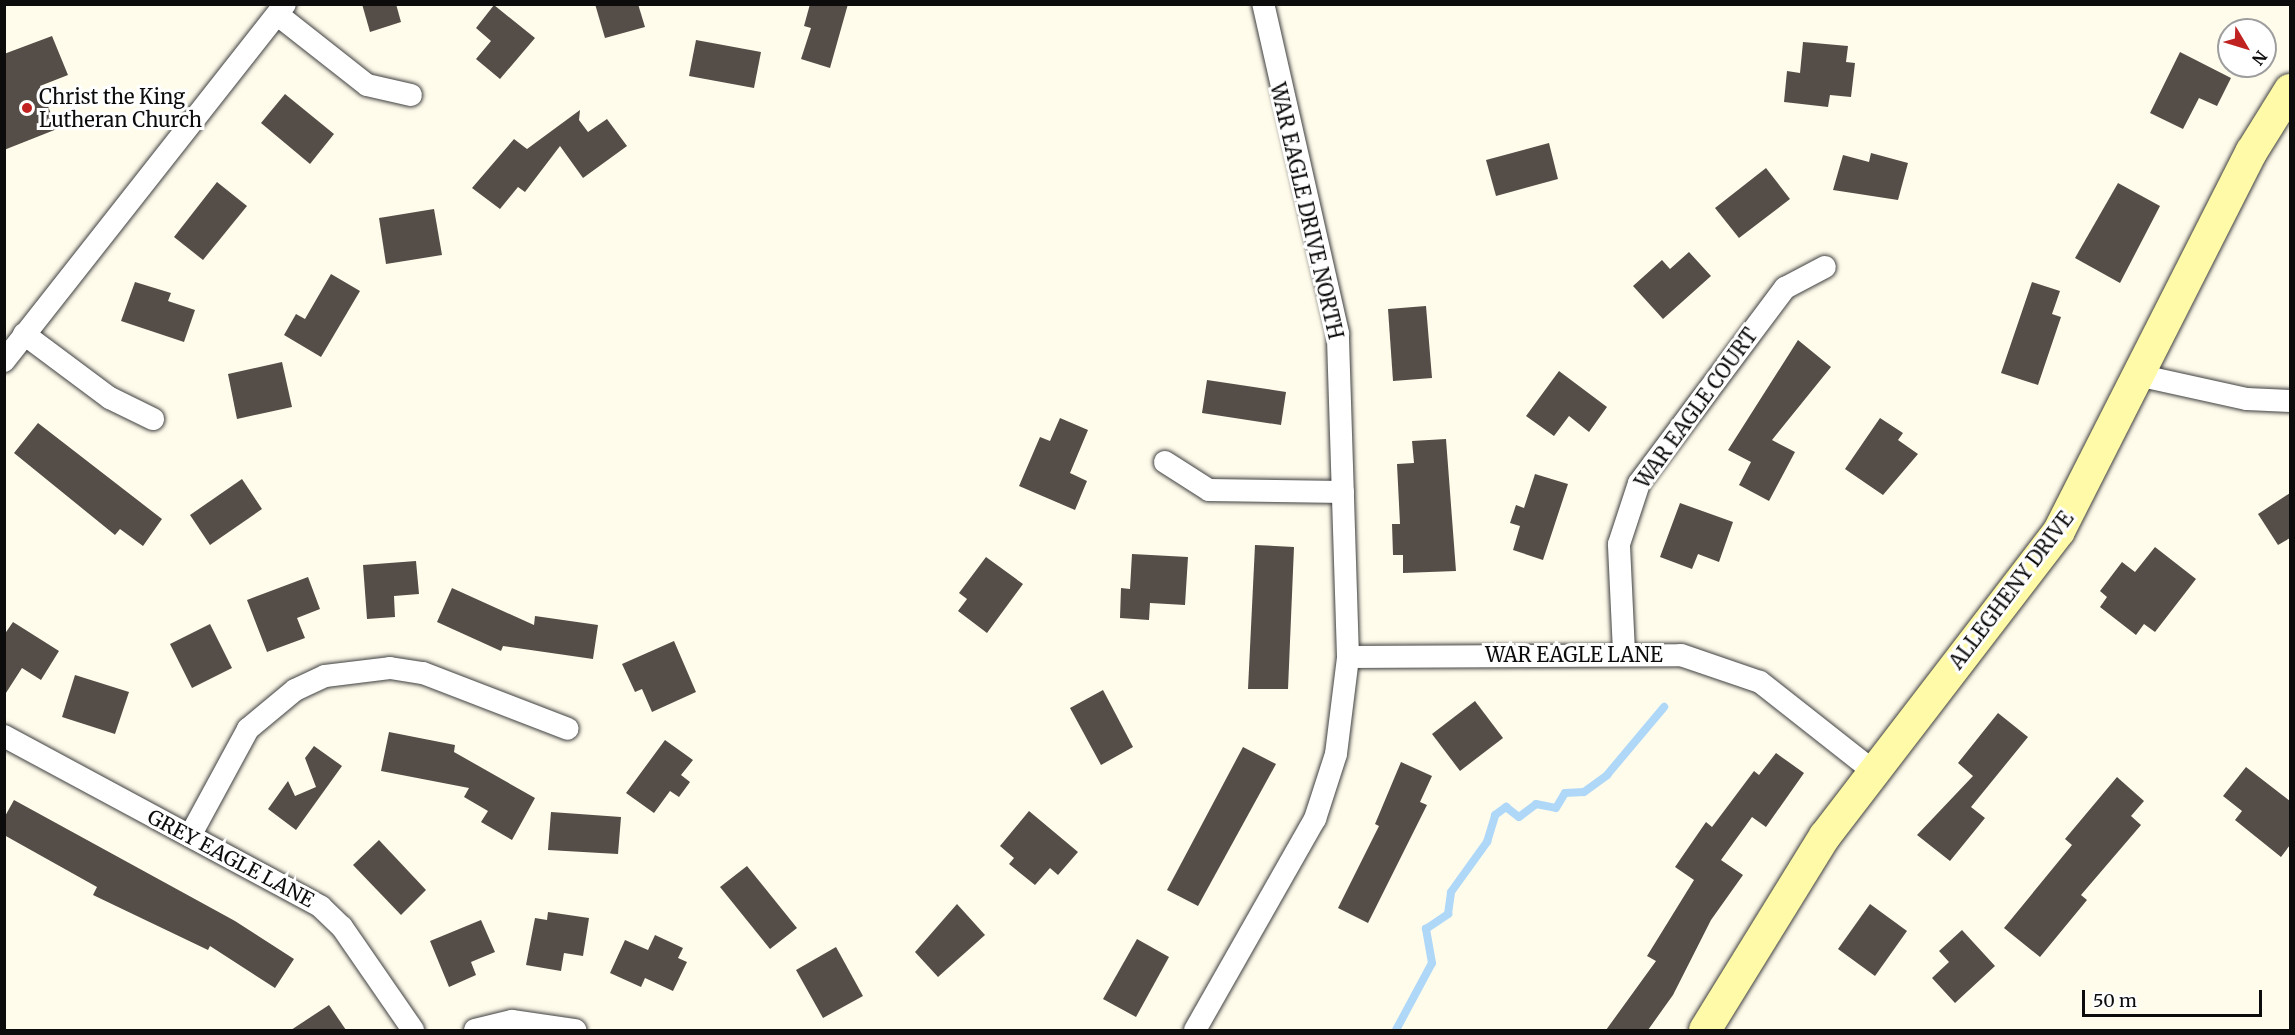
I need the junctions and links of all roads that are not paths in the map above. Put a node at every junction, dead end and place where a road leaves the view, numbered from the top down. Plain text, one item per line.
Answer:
1 (1263, 4) edge
2 (281, 10) edge
3 (2290, 90) edge
4 (411, 95) dead end
5 (1825, 267) dead end
6 (24, 334) junction
7 (4, 362) edge
8 (2142, 376) junction
9 (2290, 400) edge
10 (153, 419) dead end
11 (1165, 462) dead end
12 (1343, 492) junction
13 (1624, 652) junction
14 (1348, 657) junction
15 (568, 729) dead end
16 (4, 736) edge
17 (1873, 771) junction
18 (189, 836) junction
19 (413, 1030) edge
20 (475, 1030) edge
21 (575, 1030) edge
22 (1195, 1030) edge
23 (1705, 1030) edge

1 - 12 street, WAR EAGLE DRIVE NORTH
2 - 4 street
2 - 6 street
3 - 8 street, ALLEGHENY DRIVE
5 - 13 street, WAR EAGLE COURT
6 - 7 street
6 - 10 street
8 - 9 street
8 - 17 street, ALLEGHENY DRIVE
11 - 12 street
12 - 14 street, WAR EAGLE DRIVE NORTH
13 - 14 street, WAR EAGLE LANE
13 - 17 street, WAR EAGLE LANE
14 - 22 street, WAR EAGLE DRIVE NORTH
15 - 18 street
16 - 18 street, GREY EAGLE LANE
17 - 23 street, ALLEGHENY DRIVE
18 - 19 street, GREY EAGLE LANE
20 - 21 street

